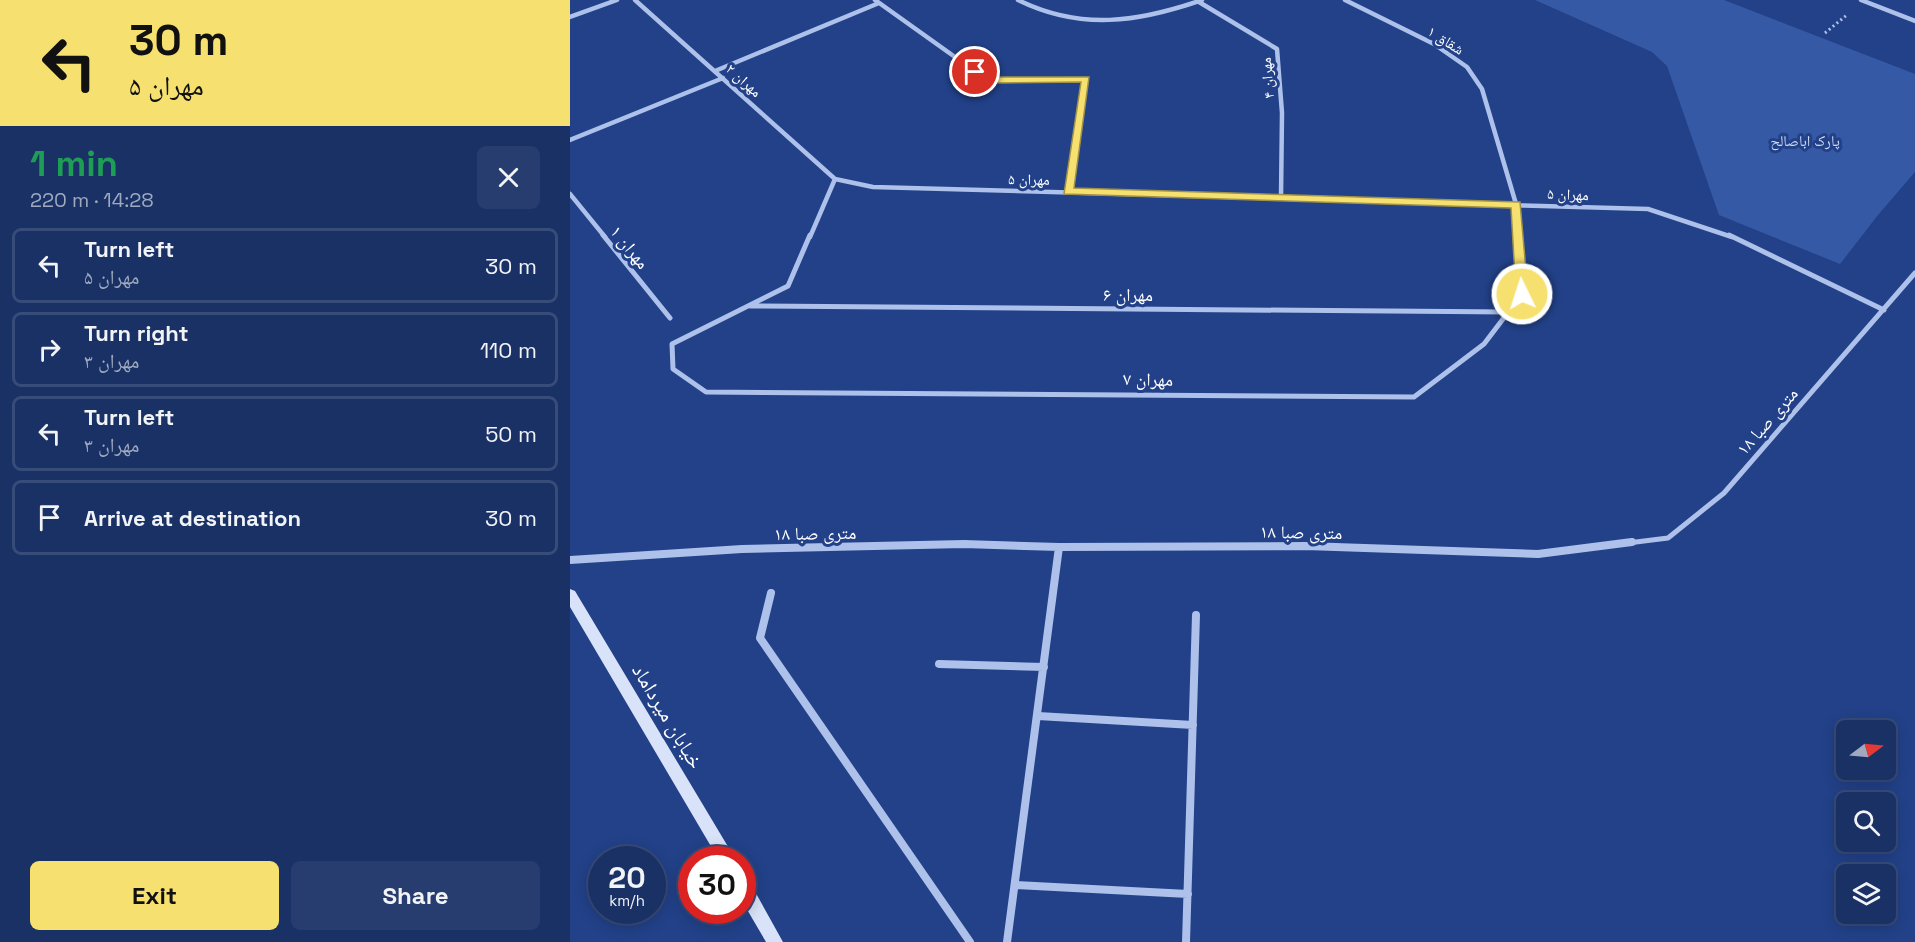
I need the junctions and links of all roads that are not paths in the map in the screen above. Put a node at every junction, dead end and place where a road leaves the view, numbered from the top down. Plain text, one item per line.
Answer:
1 (617, 0) edge
2 (635, 0) edge
3 (1018, 0) edge
4 (1345, 0) edge
5 (1862, 0) edge
6 (877, 1) edge
7 (1201, 1) edge
8 (570, 17) edge
9 (1915, 21) edge
10 (715, 71) junction
11 (723, 78) junction
12 (570, 141) edge
13 (836, 178) junction
14 (1068, 192) junction
15 (570, 194) edge
16 (1281, 197) junction
17 (1516, 204) junction
18 (1915, 273) edge
19 (746, 306) junction
20 (1884, 310) junction
21 (1508, 312) junction
22 (670, 318) dead end
23 (1059, 547) junction
24 (570, 561) edge
25 (771, 593) dead end
26 (570, 595) edge
27 (1196, 615) dead end
28 (939, 664) dead end
29 (1044, 667) junction
30 (1038, 716) junction
31 (1193, 725) junction
32 (720, 846) edge
33 (1015, 885) junction
34 (1188, 894) junction
35 (756, 909) edge
36 (775, 942) edge
37 (970, 942) edge
38 (1007, 942) edge
39 (1186, 942) edge

1 - 8 street
2 - 10 street, مهران ۲
3 - 7 street
4 - 17 street, شقاق ۱
5 - 9 street
6 - 10 street
6 - 14 street
7 - 16 street, مهران ۴
10 - 11 street, مهران ۲
11 - 12 street
11 - 13 street, مهران ۲
13 - 14 street, مهران ۵
13 - 19 street
14 - 16 street, مهران ۵
15 - 22 street, مهران ۱
16 - 17 street, مهران ۵
17 - 20 street, مهران ۵
17 - 21 street, مهران ۷
18 - 20 street, متری صبا ۱۸
19 - 21 street, مهران ۶
19 - 21 street, مهران ۷
20 - 23 street, متری صبا ۱۸
23 - 24 street, متری صبا ۱۸
23 - 29 street
25 - 37 street
26 - 32 main road, خیابان میرداماد
27 - 31 street
28 - 29 street
29 - 30 street
30 - 31 street
30 - 33 street
31 - 34 street
33 - 34 street
33 - 38 street
34 - 39 street
35 - 36 main road

